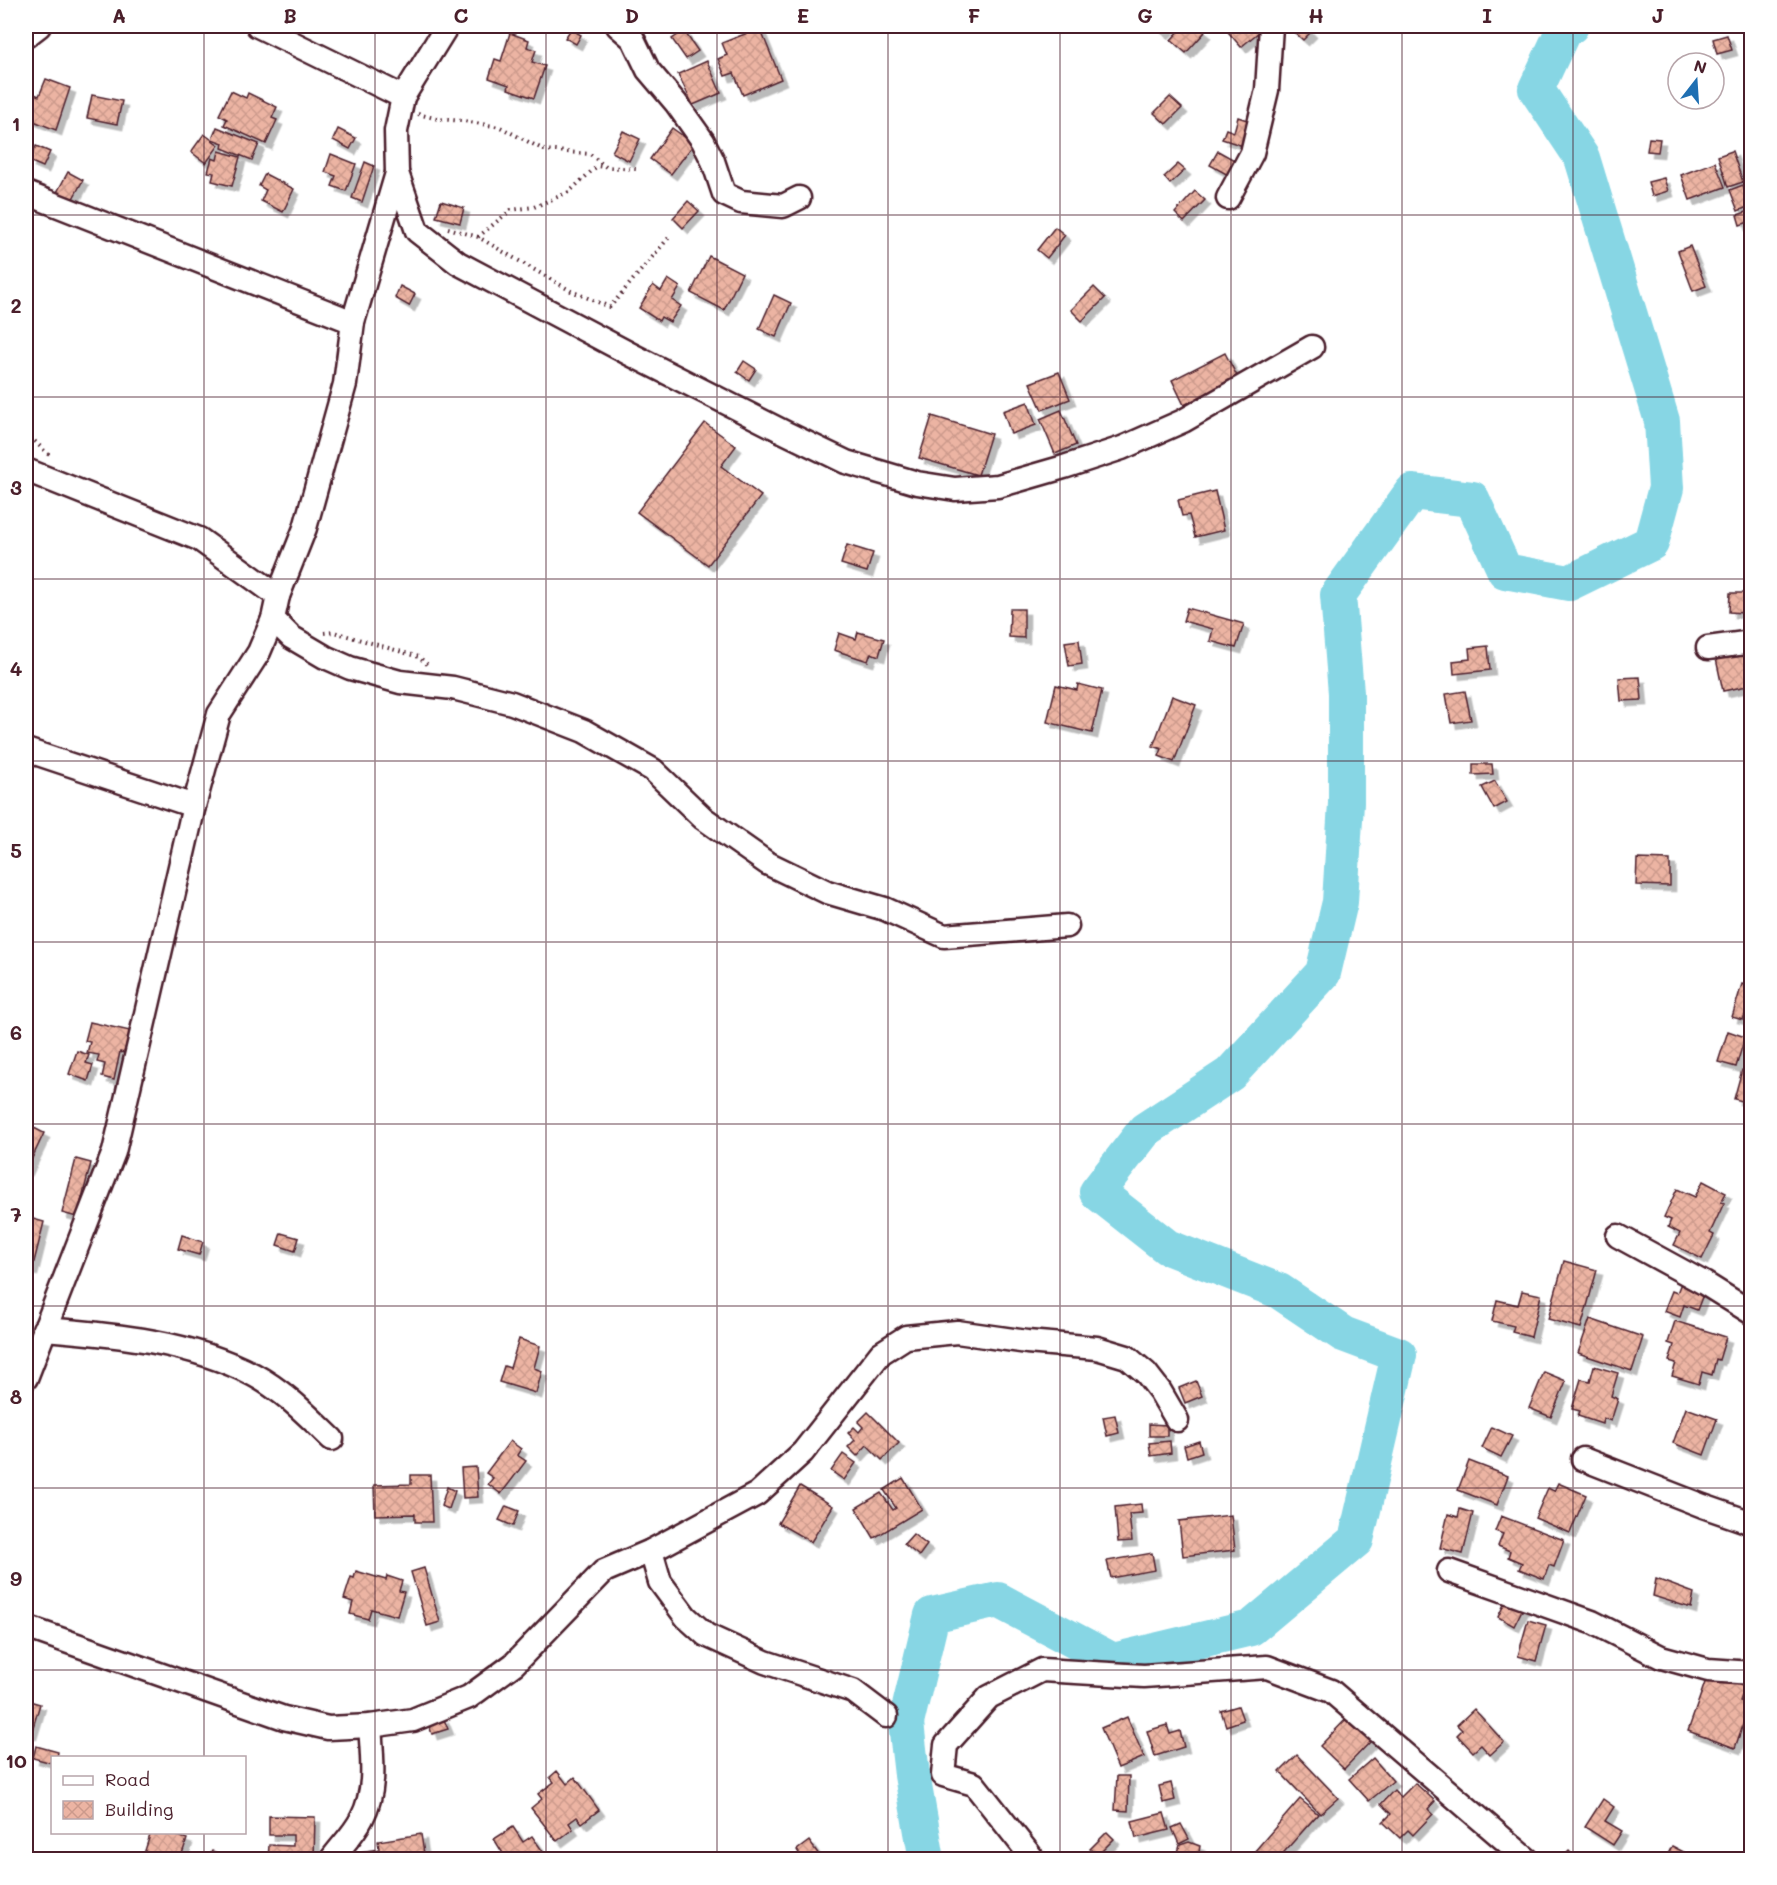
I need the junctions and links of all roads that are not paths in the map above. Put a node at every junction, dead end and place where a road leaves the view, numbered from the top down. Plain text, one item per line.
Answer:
1 (39, 26) edge
2 (258, 26) edge
3 (447, 26) edge
4 (618, 26) edge
5 (1271, 26) edge
6 (26, 36) edge
7 (402, 102) junction
8 (397, 173) junction
9 (26, 193) edge
10 (799, 198) dead end
11 (1228, 198) dead end
12 (353, 322) junction
13 (1312, 347) dead end
14 (26, 470) edge
15 (279, 597) junction
16 (273, 619) junction
17 (1752, 642) edge
18 (1708, 648) dead end
19 (26, 750) edge
20 (194, 806) junction
21 (1067, 926) dead end
22 (1618, 1236) dead end
23 (1752, 1312) edge
24 (35, 1340) edge
25 (26, 1378) edge
26 (1177, 1420) dead end
27 (332, 1439) dead end
28 (1583, 1459) dead end
29 (1752, 1523) edge
30 (651, 1551) junction
31 (1449, 1571) dead end
32 (26, 1627) edge
33 (1752, 1673) edge
34 (886, 1716) dead end
35 (370, 1726) junction
36 (331, 1860) edge
37 (1034, 1860) edge
38 (1527, 1860) edge

1 - 6 street
2 - 7 street
3 - 7 street
4 - 10 street
5 - 11 street
7 - 8 street
8 - 12 street
8 - 13 street
9 - 12 street
12 - 15 street
14 - 15 street
15 - 16 street
16 - 20 street
16 - 21 street
17 - 18 street
19 - 20 street
20 - 24 street
22 - 23 street
24 - 25 street
24 - 27 street
26 - 30 street
28 - 29 street
30 - 34 street
30 - 35 street
31 - 33 street
32 - 35 street
35 - 36 street
37 - 38 street

